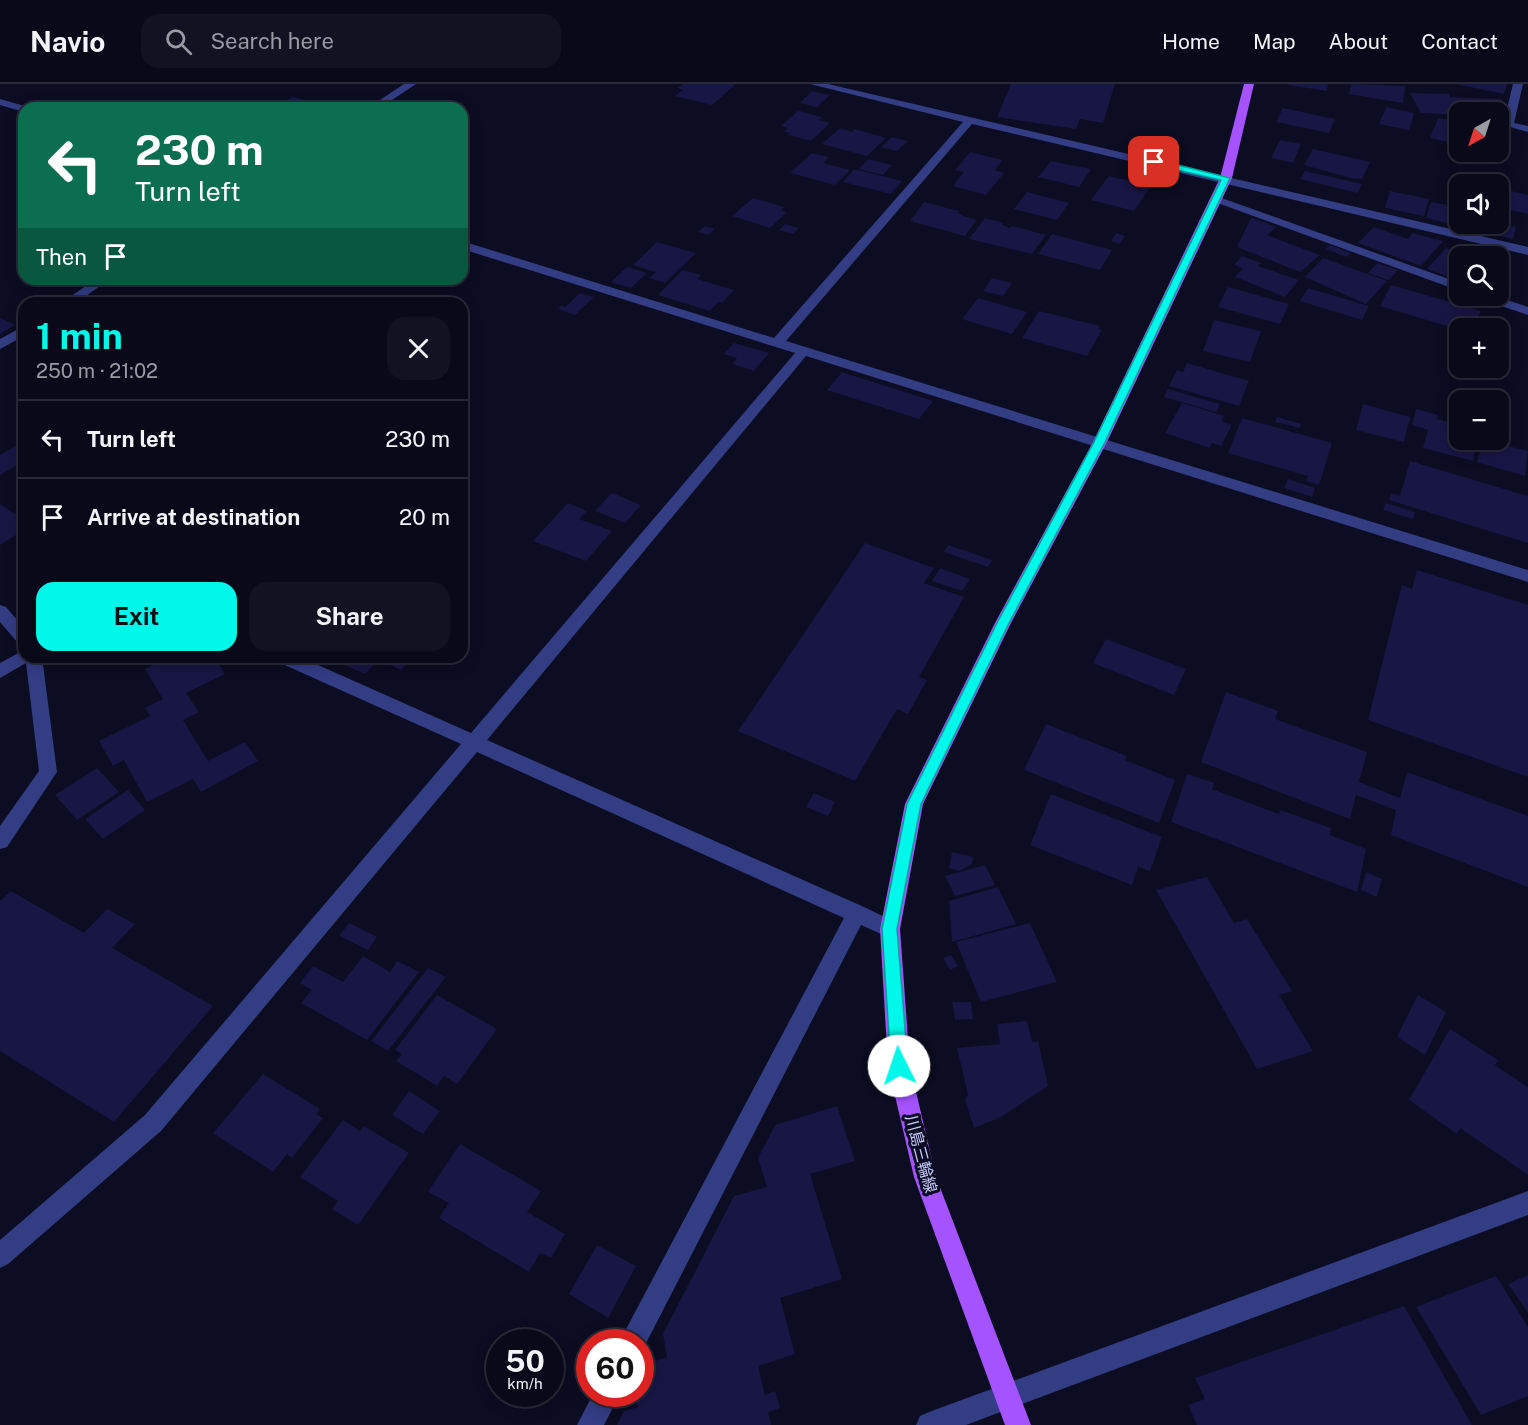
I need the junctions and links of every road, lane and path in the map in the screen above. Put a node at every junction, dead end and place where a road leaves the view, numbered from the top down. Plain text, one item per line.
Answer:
1 (411, 84) edge
2 (815, 84) edge
3 (1249, 84) edge
4 (1518, 84) edge
5 (0, 102) edge
6 (382, 102) edge
7 (18, 107) edge
8 (969, 121) junction
9 (1528, 129) edge
10 (1226, 178) junction
11 (1215, 199) junction
12 (468, 247) edge
13 (1528, 251) edge
14 (1449, 283) edge
15 (94, 285) edge
16 (76, 297) edge
17 (1509, 305) edge
18 (1528, 311) edge
19 (18, 334) edge
20 (776, 344) junction
21 (0, 345) edge
22 (803, 352) junction
23 (1100, 442) junction
24 (1528, 576) edge
25 (2, 613) edge
26 (18, 614) edge
27 (18, 632) edge
28 (18, 660) edge
29 (35, 663) edge
30 (297, 663) edge
31 (0, 671) edge
32 (474, 742) junction
33 (0, 841) edge
34 (856, 913) junction
35 (890, 929) junction
36 (1528, 1203) edge
37 (0, 1256) edge
38 (640, 1329) edge
39 (1007, 1398) junction
40 (599, 1407) edge
41 (590, 1425) edge
42 (928, 1425) edge
43 (1018, 1425) edge

1 - 6 street
2 - 8 street
3 - 10 main road, 川島三輪線
4 - 9 street
5 - 7 street
8 - 10 street
8 - 20 street
10 - 11 main road, 川島三輪線
10 - 13 street
11 - 14 street
11 - 23 main road, 川島三輪線
12 - 20 street
15 - 16 street
17 - 18 street
19 - 21 street
20 - 22 street
22 - 23 street
22 - 32 street
23 - 24 street
23 - 35 main road, 川島三輪線
25 - 26 street
25 - 27 street
28 - 31 street
29 - 33 street
30 - 32 street
32 - 34 street
32 - 37 street
34 - 35 street
34 - 38 street
35 - 39 main road, 川島三輪線
36 - 39 street
39 - 42 street
39 - 43 main road, 川島三輪線
40 - 41 street

